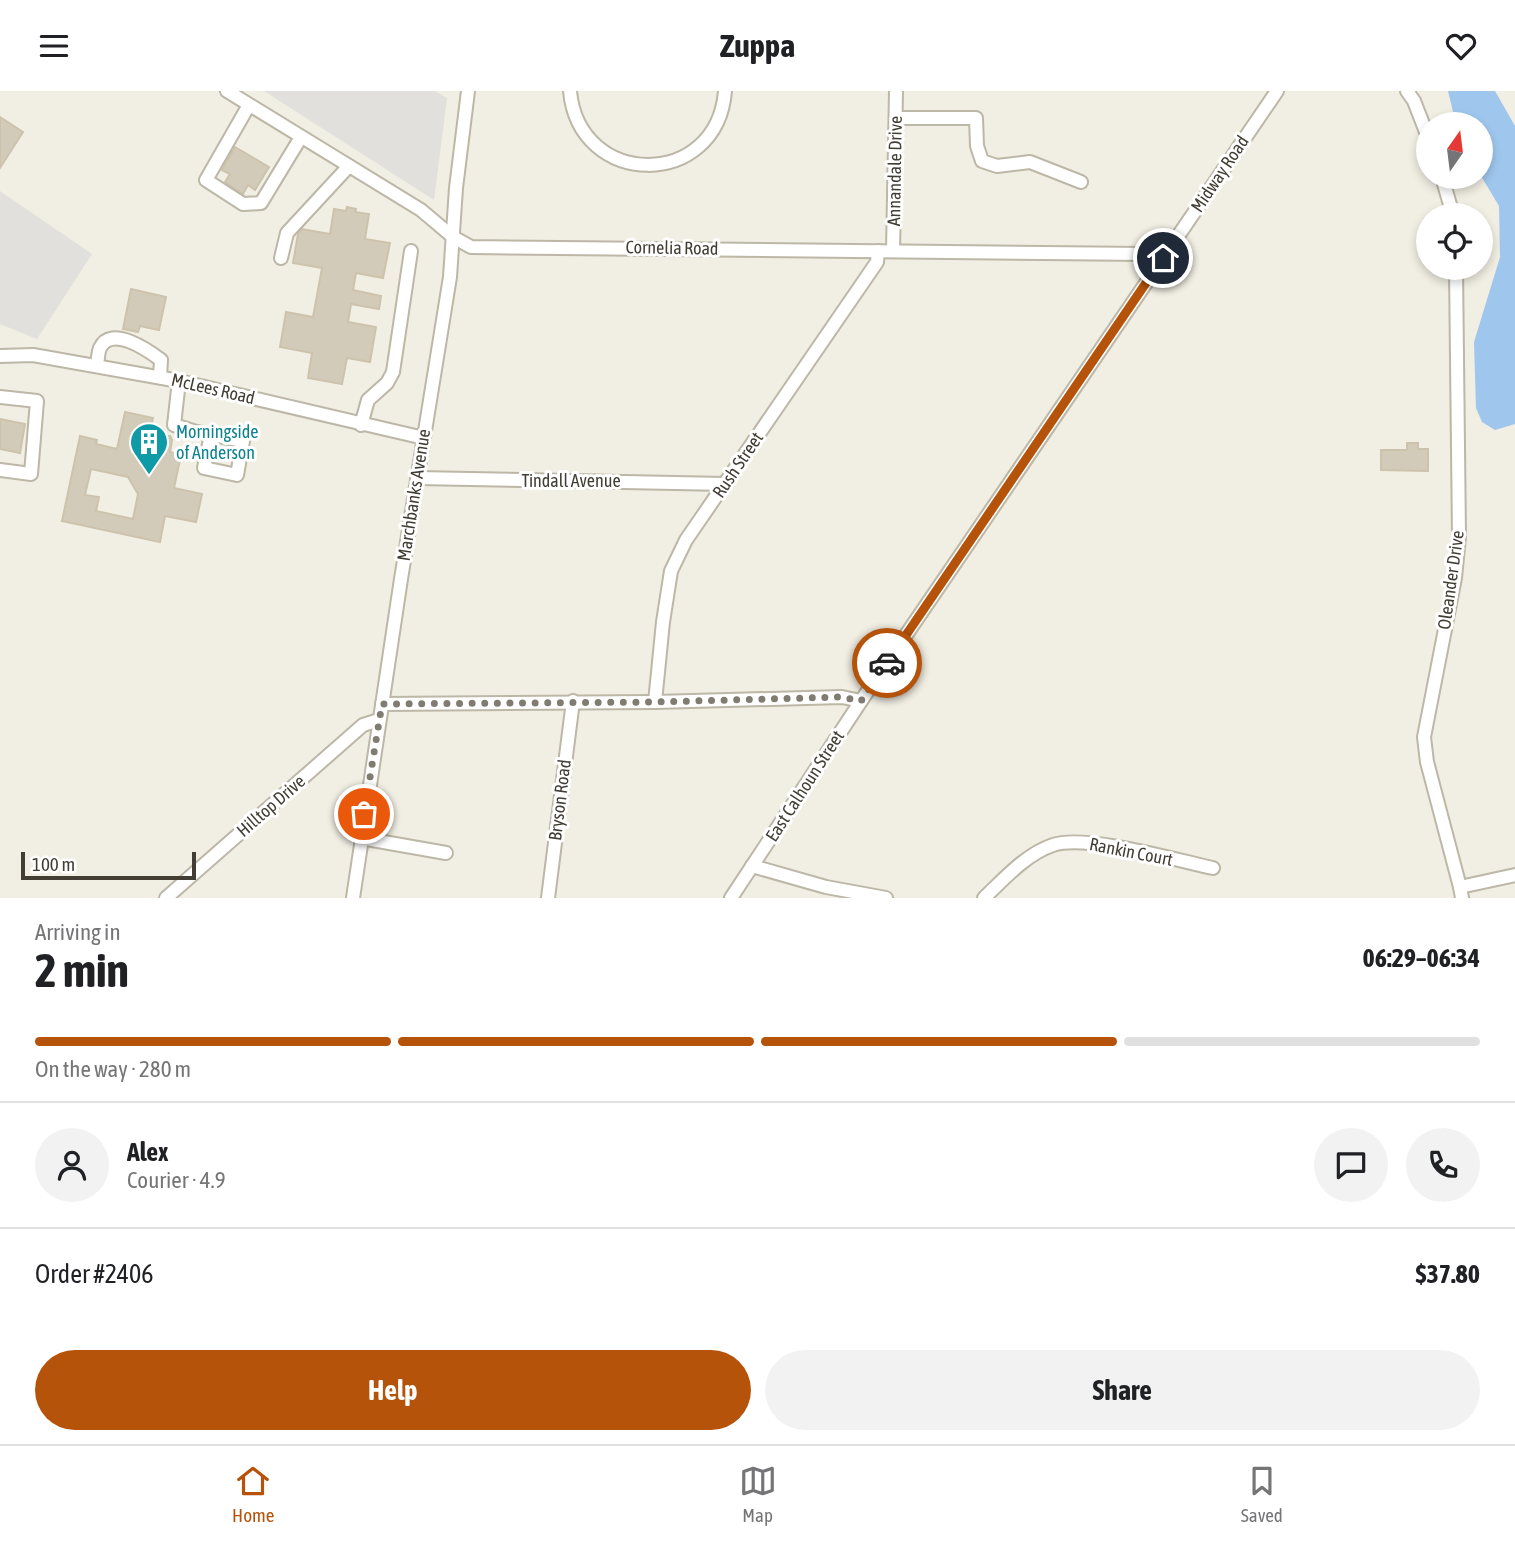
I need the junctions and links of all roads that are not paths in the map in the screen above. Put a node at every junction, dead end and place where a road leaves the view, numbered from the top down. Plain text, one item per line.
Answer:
1 (227, 91) edge
2 (468, 91) edge
3 (570, 91) edge
4 (725, 91) edge
5 (896, 91) edge
6 (1277, 91) edge
7 (1407, 91) edge
8 (250, 105) junction
9 (1418, 112) edge
10 (896, 118) junction
11 (301, 137) junction
12 (349, 166) junction
13 (1081, 182) dead end
14 (453, 236) junction
15 (411, 251) dead end
16 (878, 251) junction
17 (894, 251) junction
18 (281, 258) dead end
19 (1163, 258) junction
20 (1457, 280) edge
21 (0, 356) edge
22 (97, 365) junction
23 (160, 377) junction
24 (179, 381) junction
25 (0, 397) edge
26 (362, 425) junction
27 (211, 435) dead end
28 (424, 438) junction
29 (0, 470) edge
30 (417, 478) junction
31 (726, 484) junction
32 (573, 701) junction
33 (861, 701) junction
34 (655, 702) junction
35 (382, 704) junction
36 (379, 720) junction
37 (361, 838) junction
38 (446, 853) dead end
39 (752, 866) junction
40 (1213, 868) dead end
41 (1515, 876) edge
42 (1461, 892) edge
43 (166, 898) edge
44 (353, 898) edge
45 (548, 898) edge
46 (730, 898) edge
47 (886, 898) edge
48 (984, 898) edge

1 - 8 street, Cornelia Road
2 - 14 street, Marchbanks Avenue
3 - 4 street
5 - 10 street, Annandale Drive
6 - 19 street, Midway Road
7 - 9 street
8 - 11 street, Cornelia Road
8 - 11 street
10 - 13 street
10 - 17 street, Annandale Drive
11 - 12 street, Cornelia Road
12 - 14 street, Cornelia Road
12 - 18 street
14 - 16 street, Cornelia Road
14 - 28 street, Marchbanks Avenue
15 - 26 street
16 - 17 street, Cornelia Road
16 - 31 street, Rush Street
17 - 19 street, Cornelia Road
19 - 33 street, East Calhoun Street
20 - 42 street, Oleander Drive
21 - 22 street, McLees Road
22 - 23 street, McLees Road
22 - 23 street
23 - 24 street, McLees Road
24 - 26 street, McLees Road
24 - 27 street
25 - 29 street
26 - 28 street, McLees Road
28 - 30 street, Marchbanks Avenue
30 - 31 street, Tindall Avenue
30 - 35 street, Marchbanks Avenue
31 - 34 street, Rush Street
32 - 34 street
32 - 35 street
32 - 45 street, Bryson Road
33 - 34 street
33 - 39 street, East Calhoun Street
35 - 36 street, Marchbanks Avenue
36 - 37 street, Marchbanks Avenue
36 - 43 street, Hilltop Drive
37 - 38 street
37 - 44 street, Marchbanks Avenue
39 - 46 street, East Calhoun Street
39 - 47 street
40 - 48 street, Rankin Court
41 - 42 street, Oleander Drive

